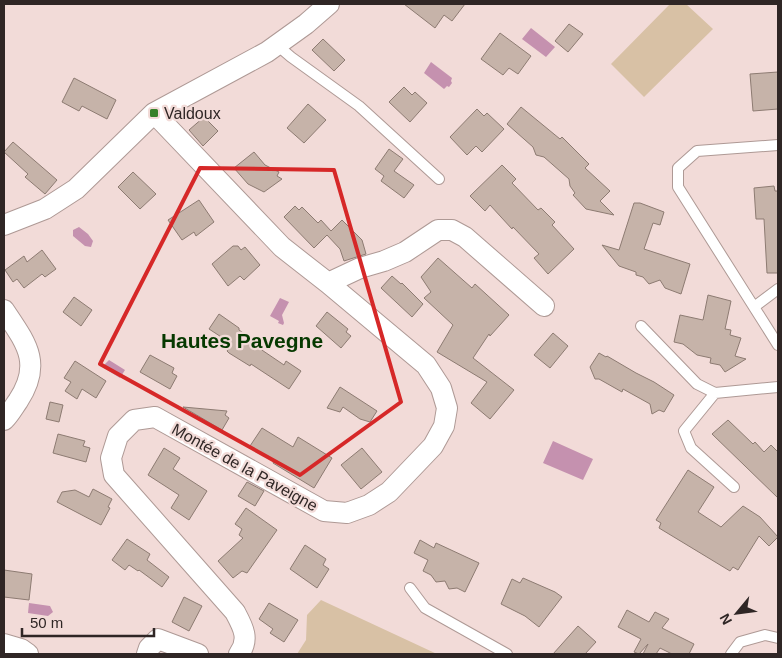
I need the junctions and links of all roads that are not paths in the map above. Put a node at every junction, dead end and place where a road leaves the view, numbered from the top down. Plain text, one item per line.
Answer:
1 (329, 4) edge
2 (277, 45) junction
3 (154, 113) junction
4 (778, 146) edge
5 (438, 179) dead end
6 (4, 225) edge
7 (328, 283) junction
8 (778, 289) edge
9 (544, 306) dead end
10 (754, 307) junction
11 (4, 310) edge
12 (641, 326) dead end
13 (778, 345) edge
14 (778, 387) edge
15 (715, 394) junction
16 (4, 420) edge
17 (734, 487) dead end
18 (410, 588) dead end
19 (778, 638) edge
20 (4, 644) edge
21 (28, 654) edge
22 (147, 654) edge
23 (198, 654) edge
24 (239, 654) edge
25 (507, 654) edge
26 (731, 654) edge

1 - 2 street
2 - 3 street
2 - 5 lane
3 - 6 street
3 - 7 street, Montée de la Paveigne
4 - 10 lane
7 - 9 street
7 - 24 street, Montée de la Paveigne
8 - 10 lane
10 - 13 lane
11 - 16 street
12 - 15 lane
14 - 15 lane
15 - 17 lane
18 - 25 lane
19 - 26 lane
20 - 21 street
22 - 23 street

